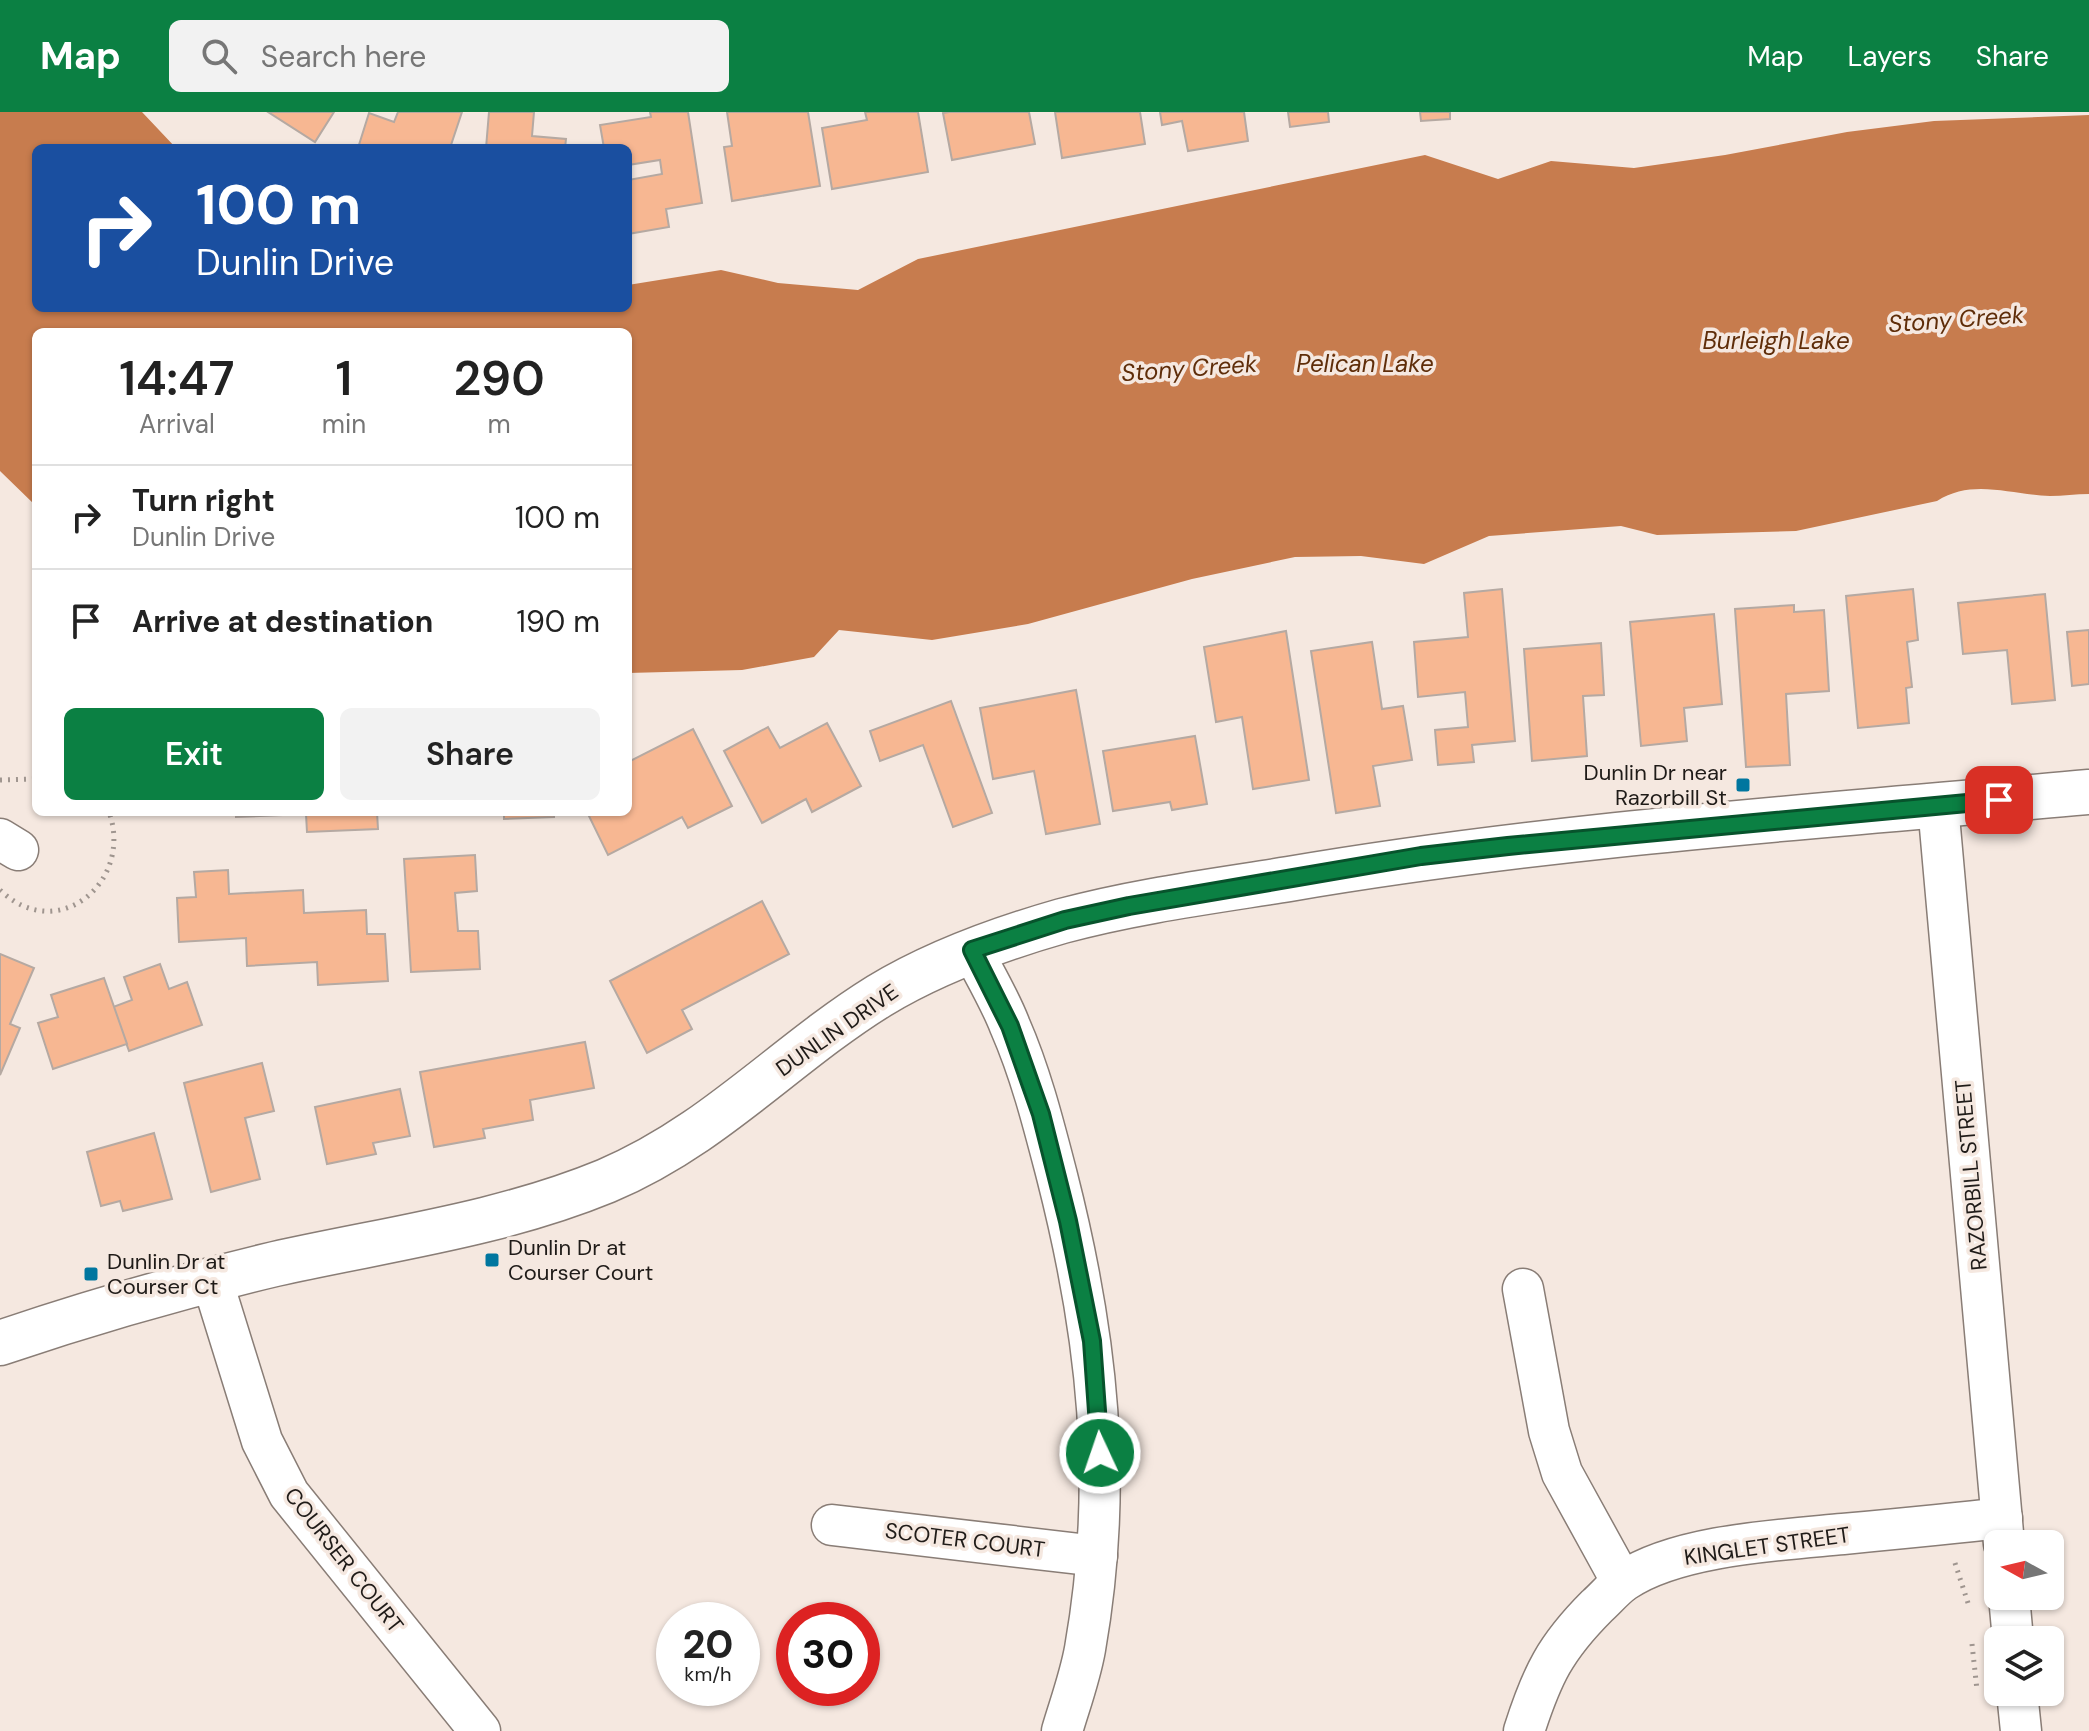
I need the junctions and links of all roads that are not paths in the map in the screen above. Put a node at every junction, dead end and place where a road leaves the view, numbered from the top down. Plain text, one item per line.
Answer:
1 (2089, 792) edge
2 (1938, 805) junction
3 (972, 950) junction
4 (212, 1280) junction
5 (1523, 1289) dead end
6 (0, 1343) edge
7 (832, 1525) dead end
8 (2003, 1530) edge
9 (1984, 1532) edge
10 (1097, 1556) junction
11 (1622, 1582) junction
12 (2018, 1706) edge
13 (480, 1731) edge
14 (1062, 1731) edge
15 (1524, 1731) edge
16 (2021, 1731) edge

1 - 2 street, DUNLIN DRIVE
2 - 3 street, DUNLIN DRIVE
2 - 8 street, RAZORBILL STREET
3 - 4 street, DUNLIN DRIVE
3 - 10 street
4 - 6 street, DUNLIN DRIVE
4 - 13 street, COURSER COURT
5 - 11 street
7 - 10 street, SCOTER COURT
9 - 11 street, KINGLET STREET
10 - 14 street
11 - 15 street, KINGLET STREET
12 - 16 street

